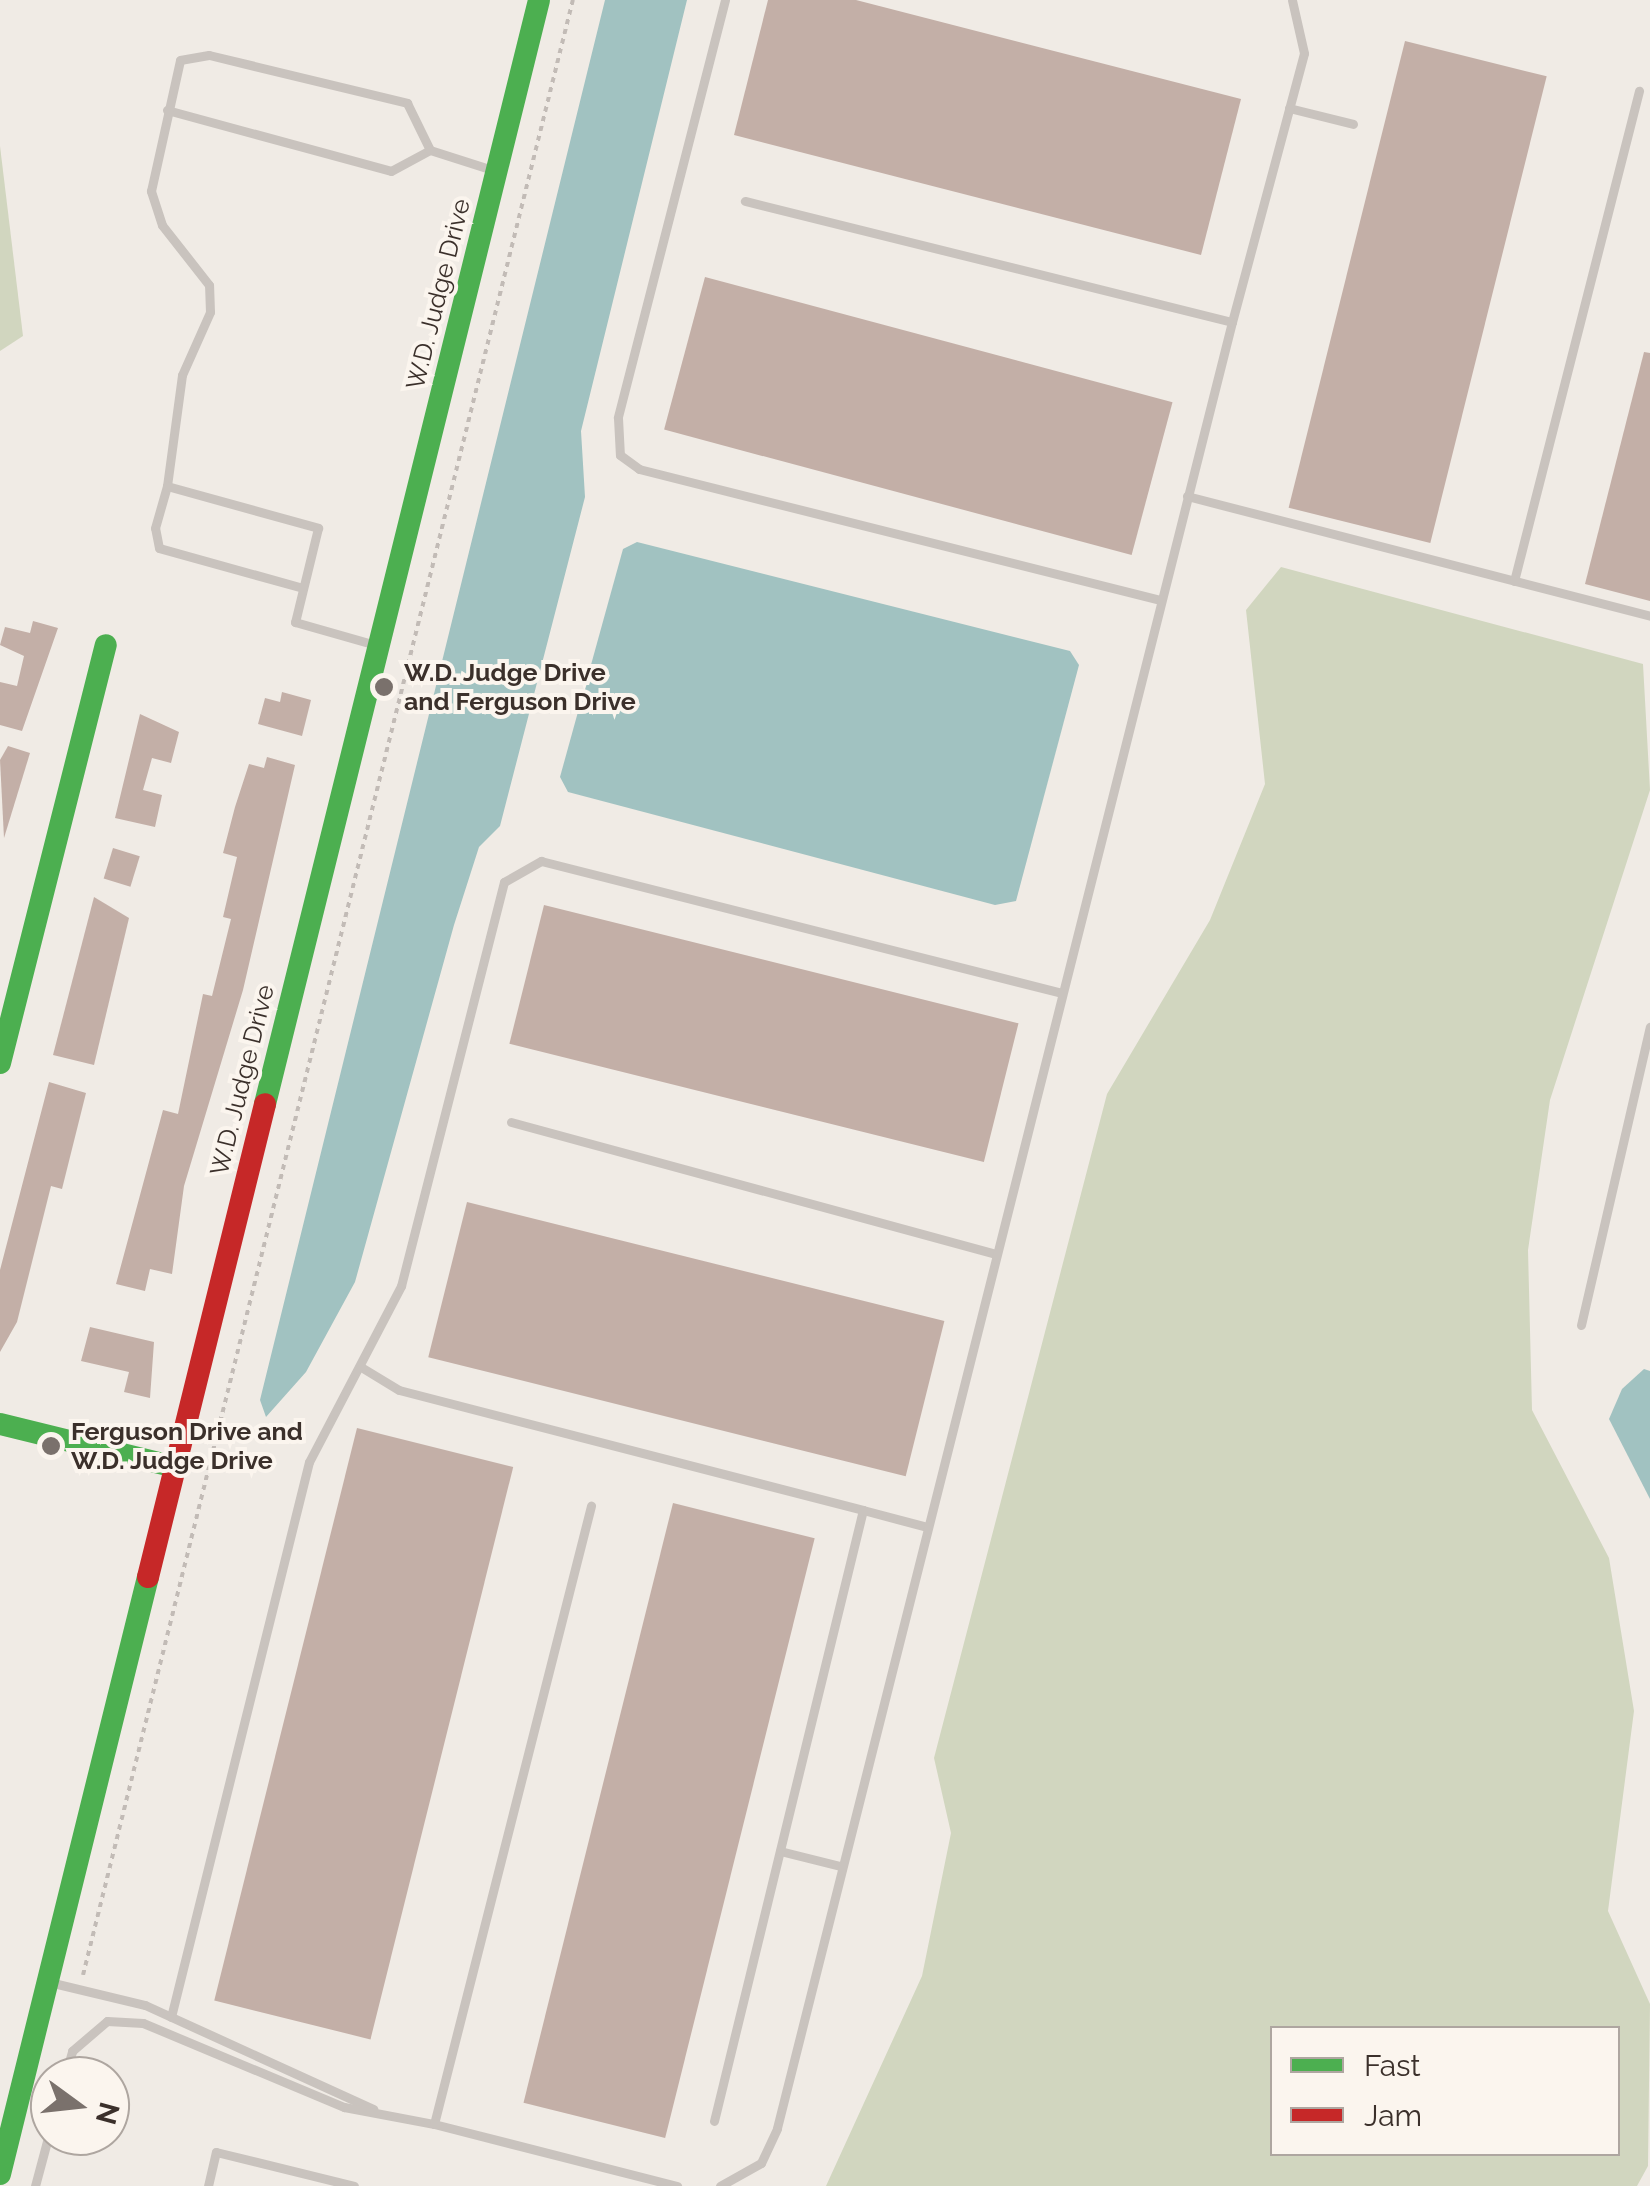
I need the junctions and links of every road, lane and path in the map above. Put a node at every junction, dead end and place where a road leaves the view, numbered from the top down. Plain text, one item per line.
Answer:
1 (540, 0) edge
2 (573, 0) edge
3 (726, 0) edge
4 (1292, 0) edge
5 (1639, 91) dead end
6 (1289, 108) junction
7 (167, 110) junction
8 (1353, 124) dead end
9 (430, 150) junction
10 (497, 171) junction
11 (745, 201) dead end
12 (1232, 322) junction
13 (168, 486) junction
14 (1187, 496) junction
15 (1514, 581) junction
16 (304, 588) junction
17 (1160, 600) junction
18 (1650, 616) edge
19 (106, 644) dead end
20 (379, 646) junction
21 (1062, 993) junction
22 (1650, 1027) edge
23 (0, 1063) edge
24 (511, 1122) dead end
25 (996, 1254) junction
26 (1581, 1326) dead end
27 (360, 1367) junction
28 (0, 1424) edge
29 (174, 1467) junction
30 (591, 1506) dead end
31 (863, 1510) junction
32 (927, 1526) junction
33 (780, 1851) junction
34 (840, 1866) junction
35 (83, 1975) dead end
36 (47, 1981) junction
37 (171, 2016) junction
38 (71, 2056) edge
39 (380, 2113) junction
40 (714, 2121) dead end
41 (434, 2124) junction
42 (43, 2156) edge
43 (0, 2174) edge
44 (35, 2186) edge
45 (208, 2186) edge
46 (354, 2186) edge
47 (677, 2186) edge
48 (720, 2186) edge

1 - 10 street, W.D. Judge Drive
2 - 35 path
3 - 17 lane
4 - 6 lane
5 - 15 lane
6 - 8 lane
6 - 12 lane
7 - 9 lane
7 - 9 lane
7 - 13 lane
9 - 10 lane
10 - 20 street, W.D. Judge Drive
11 - 12 lane
12 - 14 lane
13 - 16 lane
13 - 16 lane
14 - 15 lane
14 - 17 lane
15 - 18 lane
16 - 20 lane
17 - 21 lane
19 - 23 street
20 - 29 street, W.D. Judge Drive
21 - 25 lane
21 - 27 lane
22 - 26 lane
24 - 25 lane
25 - 32 lane
27 - 31 lane
27 - 37 lane
28 - 29 street
29 - 36 street, W.D. Judge Drive
30 - 41 lane
31 - 32 lane
31 - 33 lane
32 - 34 lane
33 - 34 lane
33 - 40 lane
34 - 48 lane
36 - 37 lane
36 - 43 street, W.D. Judge Drive
37 - 39 lane
38 - 39 lane
39 - 41 lane
41 - 47 lane
42 - 44 lane
45 - 46 lane

